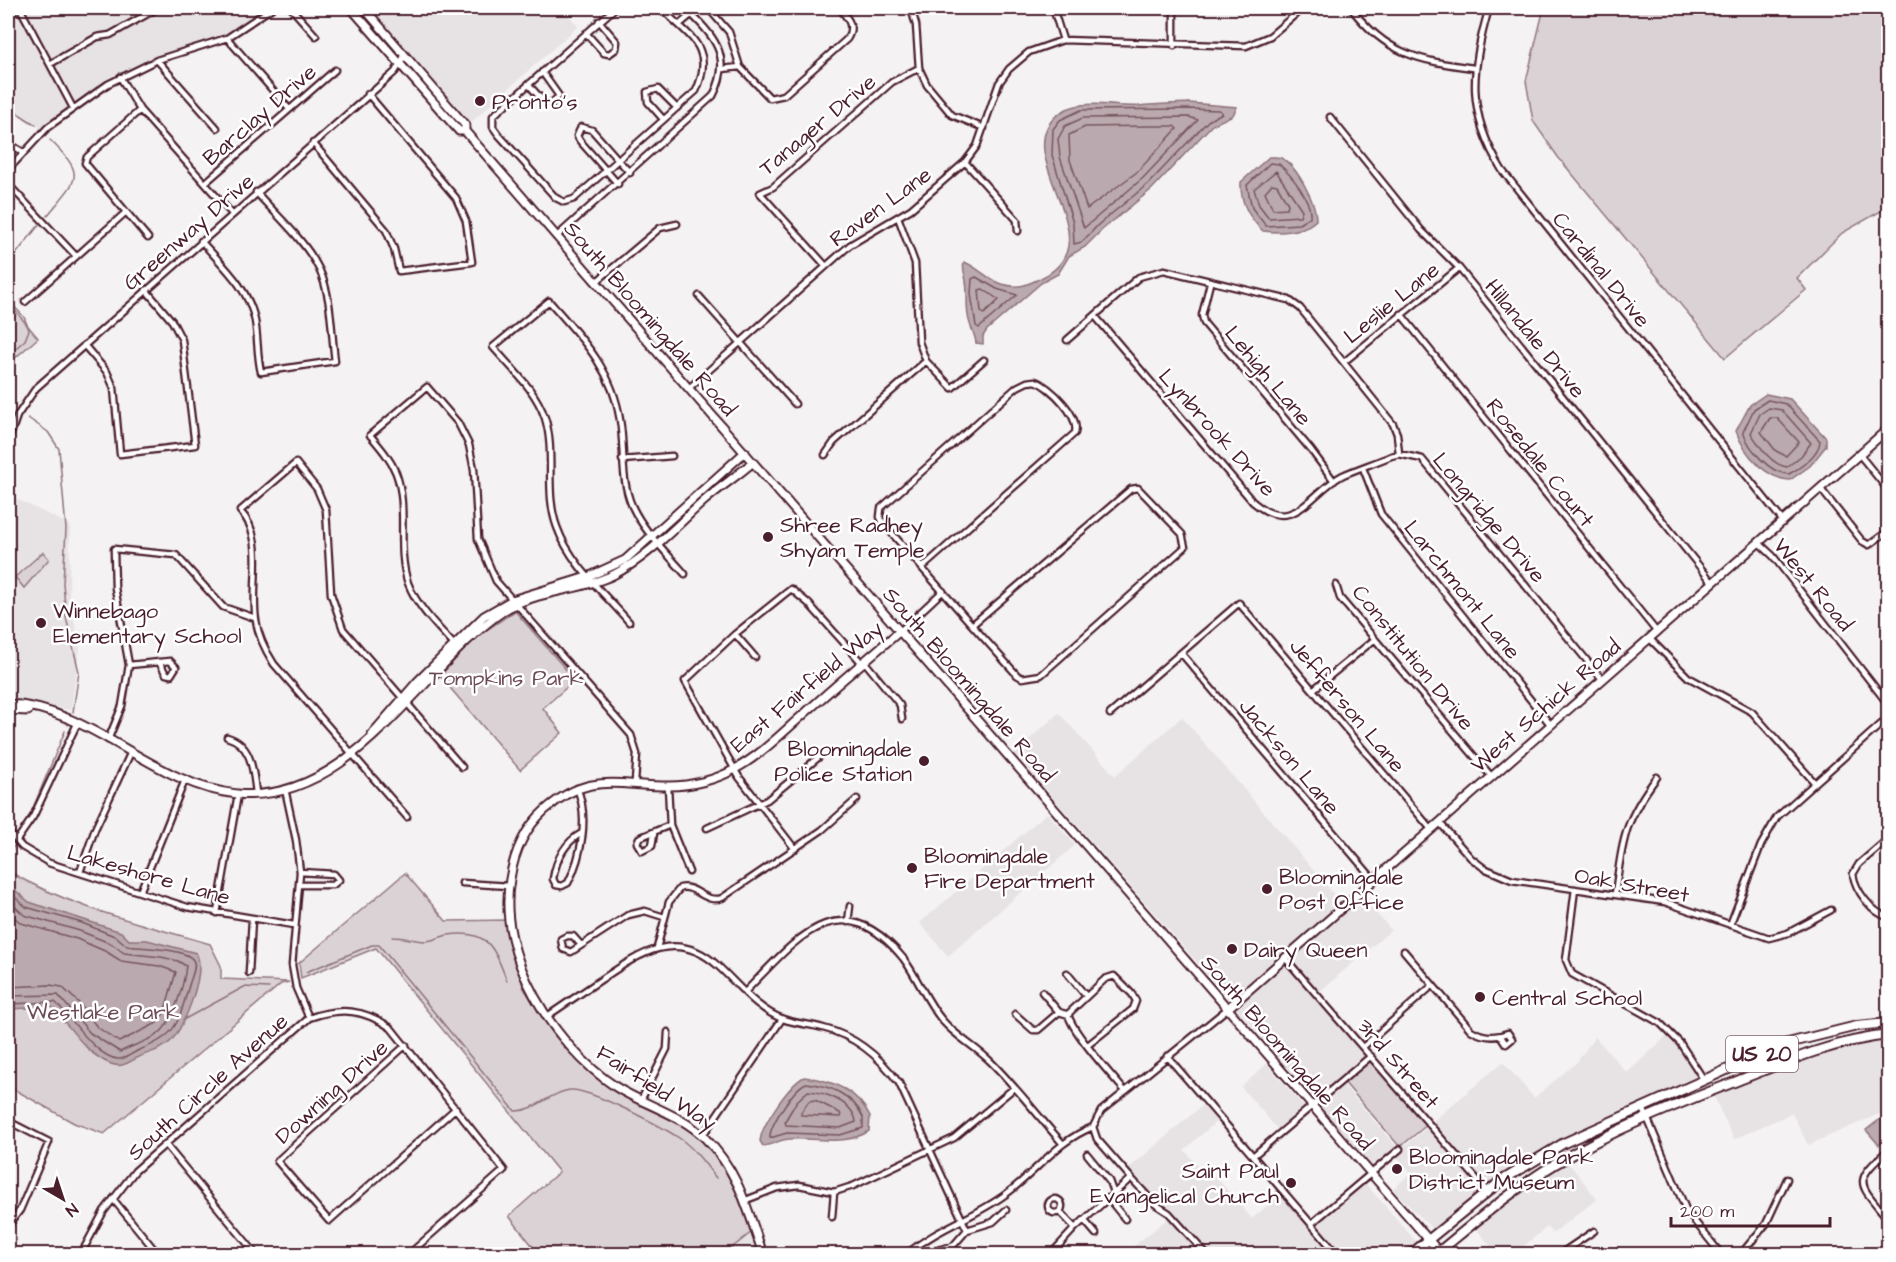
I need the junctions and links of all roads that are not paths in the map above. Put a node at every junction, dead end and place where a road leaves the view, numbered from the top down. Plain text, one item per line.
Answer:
1 (19, 8) edge
2 (158, 8) edge
3 (272, 8) edge
4 (291, 8) edge
5 (351, 8) edge
6 (364, 8) edge
7 (615, 8) edge
8 (661, 8) edge
9 (685, 8) edge
10 (708, 8) edge
11 (728, 8) edge
12 (839, 8) edge
13 (911, 8) edge
14 (1053, 8) edge
15 (1174, 8) edge
16 (1303, 8) edge
17 (1351, 8) edge
18 (1489, 8) edge
19 (714, 13) junction
20 (8, 14) edge
21 (692, 14) junction
22 (599, 21) junction
23 (680, 24) junction
24 (586, 33) junction
25 (316, 36) dead end
26 (227, 38) junction
27 (1063, 40) junction
28 (1174, 46) junction
29 (405, 55) junction
30 (157, 60) junction
31 (50, 64) junction
32 (400, 64) junction
33 (740, 67) junction
34 (919, 68) junction
35 (1474, 68) junction
36 (722, 69) junction
37 (334, 70) dead end
38 (542, 72) junction
39 (120, 77) junction
40 (528, 84) junction
41 (368, 94) junction
42 (73, 108) junction
43 (677, 108) junction
44 (289, 109) junction
45 (140, 110) junction
46 (1330, 117) dead end
47 (663, 119) junction
48 (217, 128) dead end
49 (984, 128) junction
50 (465, 131) junction
51 (8, 143) edge
52 (313, 143) junction
53 (23, 152) junction
54 (619, 160) junction
55 (965, 162) junction
56 (8, 170) edge
57 (606, 171) junction
58 (630, 173) junction
59 (205, 183) junction
60 (8, 184) edge
61 (618, 184) junction
62 (256, 192) junction
63 (125, 213) junction
64 (232, 214) junction
65 (898, 217) junction
66 (677, 224) dead end
67 (1018, 231) dead end
68 (148, 237) dead end
69 (556, 237) junction
70 (201, 241) junction
71 (75, 255) junction
72 (826, 266) junction
73 (1459, 268) junction
74 (596, 282) junction
75 (1210, 283) junction
76 (146, 290) junction
77 (699, 296) dead end
78 (26, 302) dead end
79 (1401, 314) junction
80 (1095, 316) junction
81 (1067, 340) dead end
82 (741, 343) junction
83 (84, 345) junction
84 (984, 360) dead end
85 (926, 361) junction
86 (1344, 362) junction
87 (689, 388) junction
88 (795, 404) dead end
89 (1888, 429) edge
90 (8, 441) edge
91 (745, 452) junction
92 (1399, 454) junction
93 (1859, 454) junction
94 (825, 455) dead end
95 (672, 456) dead end
96 (622, 460) junction
97 (753, 462) junction
98 (1363, 468) junction
99 (1334, 481) junction
100 (1820, 488) junction
101 (1888, 490) edge
102 (1782, 520) junction
103 (1888, 531) edge
104 (655, 539) junction
105 (1758, 542) junction
106 (922, 568) junction
107 (685, 574) dead end
108 (592, 579) junction
109 (1712, 582) junction
110 (1336, 585) dead end
111 (943, 591) junction
112 (514, 603) junction
113 (255, 618) junction
114 (630, 622) dead end
115 (972, 625) junction
116 (900, 631) junction
117 (1656, 631) junction
118 (735, 634) junction
119 (1648, 638) junction
120 (1375, 639) junction
121 (456, 648) junction
122 (1181, 653) junction
123 (755, 657) dead end
124 (159, 662) dead end
125 (863, 662) junction
126 (129, 665) junction
127 (1602, 679) junction
128 (1314, 689) junction
129 (404, 701) junction
130 (8, 704) edge
131 (1888, 705) edge
132 (8, 710) edge
133 (43, 711) junction
134 (1110, 714) dead end
135 (1888, 718) edge
136 (902, 719) dead end
137 (77, 723) junction
138 (1550, 724) junction
139 (227, 737) dead end
140 (108, 740) junction
141 (131, 752) junction
142 (353, 754) junction
143 (819, 757) dead end
144 (462, 767) dead end
145 (735, 769) junction
146 (1491, 776) junction
147 (1657, 777) dead end
148 (185, 780) junction
149 (635, 782) junction
150 (1815, 783) junction
151 (668, 786) junction
152 (577, 788) junction
153 (285, 789) junction
154 (256, 793) junction
155 (238, 794) junction
156 (857, 799) dead end
157 (760, 804) junction
158 (407, 817) dead end
159 (1439, 822) junction
160 (670, 825) junction
161 (707, 828) dead end
162 (1431, 829) junction
163 (8, 831) edge
164 (582, 833) junction
165 (654, 833) junction
166 (1888, 839) edge
167 (17, 840) junction
168 (795, 849) junction
169 (80, 872) junction
170 (300, 872) junction
171 (689, 872) dead end
172 (1374, 880) junction
173 (462, 884) dead end
174 (299, 885) junction
175 (508, 886) junction
176 (1575, 889) junction
177 (140, 892) junction
178 (1615, 894) junction
179 (850, 906) dead end
180 (1831, 910) dead end
181 (217, 913) junction
182 (1888, 916) edge
183 (664, 917) junction
184 (252, 919) junction
185 (848, 922) junction
186 (294, 925) junction
187 (1730, 925) junction
188 (581, 945) dead end
189 (657, 948) junction
190 (1404, 951) dead end
191 (1284, 958) junction
192 (249, 973) dead end
193 (1066, 973) dead end
194 (1433, 985) junction
195 (745, 992) junction
196 (1042, 992) dead end
197 (1086, 996) junction
198 (1227, 1009) junction
199 (1059, 1012) junction
200 (1015, 1014) dead end
201 (1069, 1015) junction
202 (546, 1017) junction
203 (309, 1018) junction
204 (782, 1019) junction
205 (1888, 1023) edge
206 (668, 1032) dead end
207 (1888, 1035) edge
208 (1502, 1038) dead end
209 (406, 1045) junction
210 (1088, 1045) junction
211 (1364, 1047) junction
212 (1167, 1056) junction
213 (1371, 1056) junction
214 (1704, 1080) junction
215 (1014, 1088) junction
216 (1125, 1091) junction
217 (641, 1100) junction
218 (1312, 1107) junction
219 (1643, 1107) junction
220 (456, 1108) junction
221 (1647, 1118) junction
222 (8, 1121) edge
223 (1093, 1127) junction
224 (703, 1135) junction
225 (165, 1144) junction
226 (1063, 1144) junction
227 (1400, 1149) dead end
228 (931, 1150) junction
229 (1888, 1150) edge
230 (1087, 1154) dead end
231 (1253, 1156) junction
232 (1371, 1174) junction
233 (1131, 1178) junction
234 (1787, 1179) dead end
235 (834, 1192) junction
236 (1113, 1192) junction
237 (1488, 1192) junction
238 (1108, 1198) junction
239 (113, 1199) junction
240 (746, 1200) junction
241 (1006, 1210) dead end
242 (1060, 1212) dead end
243 (832, 1217) dead end
244 (963, 1217) junction
245 (1125, 1219) dead end
246 (1888, 1219) edge
247 (1084, 1220) junction
248 (1311, 1224) junction
249 (8, 1226) edge
250 (1075, 1228) junction
251 (967, 1230) junction
252 (1594, 1231) dead end
253 (1096, 1234) dead end
254 (1429, 1240) junction
255 (937, 1250) dead end
256 (81, 1254) edge
257 (158, 1254) edge
258 (256, 1254) edge
259 (409, 1254) edge
260 (763, 1254) edge
261 (907, 1254) edge
262 (1051, 1254) edge
263 (1206, 1254) edge
264 (1337, 1254) edge
265 (1411, 1254) edge
266 (1438, 1254) edge
267 (1560, 1254) edge
268 (1721, 1254) edge
269 (1741, 1254) edge

1 - 20 street
1 - 31 street
2 - 31 street
3 - 26 street
4 - 25 street
5 - 32 street, South Bloomingdale Road
6 - 29 street
7 - 22 street
8 - 23 street
9 - 21 street
10 - 19 street
11 - 19 street
12 - 33 street
13 - 34 street
14 - 27 street
15 - 28 street
16 - 28 street, Raven Lane
17 - 35 street
18 - 35 street, Cardinal Drive
19 - 33 street
21 - 23 street
21 - 36 street
22 - 24 street
22 - 24 street
23 - 43 street
24 - 38 street
26 - 30 street
26 - 44 street
27 - 28 street, Raven Lane
27 - 49 street, Raven Lane
29 - 32 street, Greenway Drive
29 - 50 street
30 - 39 street
30 - 48 street
31 - 42 street
32 - 41 street, Greenway Drive
32 - 50 street, South Bloomingdale Road
33 - 36 street
34 - 49 street
34 - 72 street, Tanager Drive
35 - 102 street, Cardinal Drive
36 - 58 street
37 - 44 street, Barclay Drive
38 - 40 street
38 - 40 street
39 - 42 street
39 - 45 street
40 - 57 street
41 - 52 street, Greenway Drive
41 - 52 street
42 - 53 street
43 - 47 street
43 - 47 street
44 - 59 street, Barclay Drive
45 - 59 street
45 - 63 street
46 - 73 street, Hillandale Drive
47 - 54 street
49 - 55 street, Raven Lane
50 - 69 street, South Bloomingdale Road
51 - 53 street
52 - 62 street, Greenway Drive
53 - 56 street
54 - 57 street
54 - 57 street
54 - 58 street
55 - 65 street, Raven Lane
55 - 67 street
57 - 61 street
58 - 61 street
59 - 64 street
60 - 71 street
61 - 69 street
62 - 64 street, Greenway Drive
62 - 70 street
63 - 68 street
63 - 71 street
64 - 70 street, Greenway Drive
65 - 72 street, Raven Lane
65 - 85 street
66 - 74 street
69 - 74 street, South Bloomingdale Road
70 - 76 street, Greenway Drive
71 - 78 street
72 - 82 street, Raven Lane
73 - 79 street, Leslie Lane
73 - 109 street, Hillandale Drive
74 - 87 street, South Bloomingdale Road
75 - 80 street, Longridge Drive
75 - 86 street, Longridge Drive
75 - 99 street, Lehigh Lane
76 - 83 street, Greenway Drive
76 - 83 street
77 - 82 street
79 - 86 street, Leslie Lane
79 - 117 street, Rosedale Court
80 - 81 street, Longridge Drive
80 - 99 street, Lynbrook Drive
82 - 87 street, Raven Lane
82 - 88 street
83 - 90 street, Greenway Drive
84 - 85 street
85 - 94 street
86 - 92 street, Longridge Drive
87 - 91 street, South Bloomingdale Road
89 - 93 street, West Schick Road
91 - 97 street, South Bloomingdale Road
91 - 104 street
92 - 98 street, Lynbrook Drive
92 - 127 street, Longridge Drive
93 - 100 street, West Schick Road
93 - 101 street
95 - 96 street
96 - 104 street
96 - 108 street
97 - 104 street
97 - 116 street, South Bloomingdale Road
98 - 99 street, Lynbrook Drive
98 - 138 street, Larchmont Lane
100 - 102 street, West Schick Road
100 - 103 street
102 - 105 street, West Schick Road
104 - 107 street
104 - 108 street
105 - 109 street, West Schick Road
105 - 131 street, West Road
106 - 106 street
106 - 111 street
108 - 112 street
108 - 114 street
109 - 117 street, West Schick Road
110 - 120 street, Constitution Drive
111 - 115 street
111 - 116 street
112 - 121 street
112 - 121 street
112 - 149 street
113 - 126 street
113 - 129 street
113 - 142 street
115 - 115 street
116 - 125 street, East Fairfield Way
116 - 198 street, South Bloomingdale Road
117 - 119 street, West Schick Road
118 - 123 street
118 - 125 street
118 - 145 street
119 - 127 street, West Schick Road
119 - 150 street
120 - 128 street
120 - 146 street, Constitution Drive
121 - 129 street
122 - 128 street, Jefferson Lane
122 - 134 street
122 - 172 street, Jackson Lane
124 - 126 street
125 - 136 street
125 - 145 street, East Fairfield Way
126 - 140 street
127 - 138 street, West Schick Road
128 - 162 street, Jefferson Lane
129 - 142 street
129 - 144 street
130 - 133 street
132 - 133 street
133 - 137 street
135 - 150 street
137 - 140 street
137 - 167 street
138 - 146 street, West Schick Road
139 - 154 street
140 - 141 street
141 - 148 street
141 - 169 street
142 - 153 street
142 - 158 street
143 - 157 street
145 - 151 street, East Fairfield Way
145 - 157 street
146 - 159 street, West Schick Road
147 - 178 street
148 - 155 street
148 - 177 street
149 - 151 street, East Fairfield Way
149 - 152 street, East Fairfield Way
150 - 187 street
151 - 160 street
152 - 164 street
152 - 175 street, East Fairfield Way
153 - 154 street
153 - 170 street
154 - 155 street
155 - 181 street
156 - 168 street
157 - 161 street
157 - 168 street
159 - 162 street, West Schick Road
159 - 176 street, Oak Street
160 - 165 street
160 - 171 street
162 - 172 street, West Schick Road
163 - 167 street, Lakeshore Lane
164 - 164 street
165 - 165 street
166 - 182 street
167 - 169 street, Lakeshore Lane
168 - 183 street
169 - 177 street, Lakeshore Lane
170 - 174 street
170 - 174 street
172 - 191 street, West Schick Road
173 - 175 street
174 - 186 street
175 - 202 street, Fairfield Way
176 - 178 street, Oak Street
176 - 214 street
177 - 181 street, Lakeshore Lane
178 - 187 street, Oak Street
179 - 185 street
180 - 187 street, Oak Street
181 - 184 street, Lakeshore Lane
183 - 188 street
183 - 189 street
184 - 186 street, Lakeshore Lane
184 - 192 street
185 - 195 street
185 - 215 street
186 - 203 street
189 - 195 street
189 - 202 street
190 - 194 street
191 - 198 street, West Schick Road
191 - 211 street, 3rd Street
193 - 197 street
194 - 208 street
194 - 211 street
195 - 204 street
196 - 199 street
197 - 201 street
197 - 210 street
198 - 212 street
198 - 218 street, South Bloomingdale Road
199 - 200 street
199 - 201 street
201 - 210 street
202 - 217 street, Fairfield Way
203 - 209 street, South Circle Avenue
203 - 225 street, South Circle Avenue
204 - 224 street
204 - 228 street
205 - 214 main road, US 20
206 - 217 street
207 - 221 main road, US 20
209 - 220 street, South Circle Avenue
209 - 220 street, Downing Drive
210 - 216 street
211 - 213 street, 3rd Street
212 - 216 street
212 - 231 street
213 - 218 street
213 - 237 street, 3rd Street
214 - 219 main road, US 20
215 - 226 street
215 - 228 street
216 - 223 street
217 - 224 street, Fairfield Way
218 - 231 street
218 - 232 street, South Bloomingdale Road
219 - 221 street
219 - 237 main road, US 20
220 - 259 street, South Circle Avenue
221 - 266 main road, US 20
221 - 268 street
222 - 249 street
223 - 226 street
223 - 233 street
224 - 240 street, Fairfield Way
225 - 239 street, South Circle Avenue
225 - 258 street
226 - 244 street
227 - 232 street
228 - 235 street
228 - 244 street
229 - 246 street
230 - 236 street
231 - 248 street
232 - 248 street
232 - 254 street, South Bloomingdale Road
233 - 236 street
233 - 263 street
234 - 269 street
235 - 240 street
235 - 243 street
236 - 238 street
237 - 254 main road, US 20
238 - 245 street
238 - 247 street
239 - 256 street, South Circle Avenue
239 - 257 street
240 - 260 street, Fairfield Way
241 - 251 street
242 - 250 street
244 - 251 street
244 - 261 street
247 - 250 street
247 - 253 street
248 - 264 street
250 - 262 street
251 - 255 street
252 - 267 street
254 - 265 main road, US 20
254 - 266 street, South Bloomingdale Road

